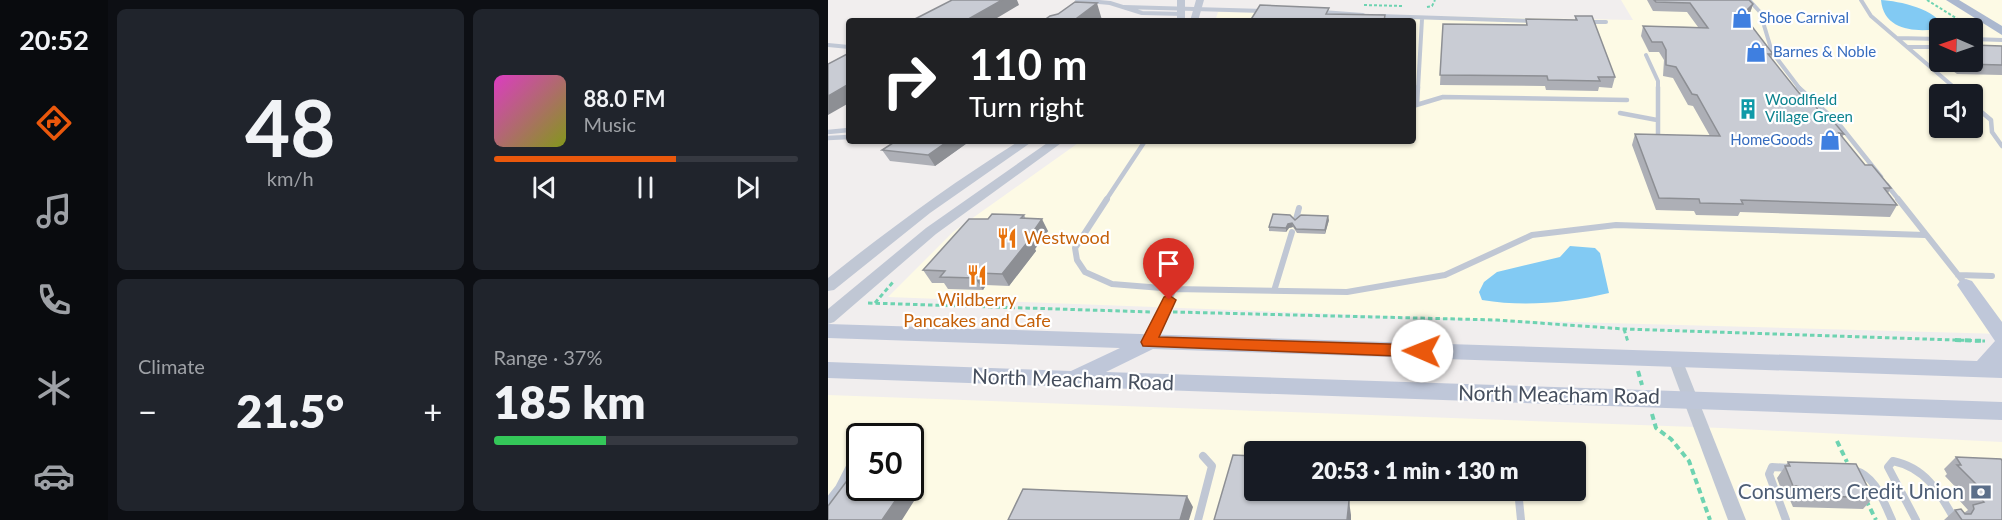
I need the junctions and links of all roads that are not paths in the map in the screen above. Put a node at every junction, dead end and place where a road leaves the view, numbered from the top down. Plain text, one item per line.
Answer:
1 (1077, 0) edge
2 (1749, 0) edge
3 (1861, 0) edge
4 (1951, 0) edge
5 (1974, 0) edge
6 (1199, 5) edge
7 (1181, 11) edge
8 (1271, 11) edge
9 (1319, 12) edge
10 (2002, 17) edge
11 (1382, 18) edge
12 (1416, 19) edge
13 (1422, 19) junction
14 (1536, 21) edge
15 (1583, 22) edge
16 (1606, 22) dead end
17 (2002, 32) edge
18 (1897, 38) junction
19 (1929, 39) edge
20 (1983, 39) edge
21 (2002, 40) edge
22 (828, 45) edge
23 (846, 47) edge
24 (1907, 47) junction
25 (1929, 47) edge
26 (1646, 55) dead end
27 (1416, 81) edge
28 (1950, 84) edge
29 (1627, 100) dead end
30 (1416, 105) edge
31 (1620, 113) dead end
32 (1983, 113) edge
33 (1658, 120) junction
34 (846, 130) edge
35 (828, 132) edge
36 (846, 137) edge
37 (828, 138) edge
38 (1658, 140) edge
39 (1023, 144) edge
40 (1054, 144) edge
41 (1143, 144) edge
42 (2002, 146) edge
43 (1299, 208) dead end
44 (1296, 219) edge
45 (1292, 232) dead end
46 (1925, 235) junction
47 (1992, 276) dead end
48 (1962, 280) junction
49 (828, 286) edge
50 (1174, 289) junction
51 (1274, 291) junction
52 (828, 318) edge
53 (2002, 321) edge
54 (828, 331) edge
55 (1998, 341) edge
56 (1149, 342) junction
57 (1675, 358) junction
58 (1992, 369) edge
59 (828, 370) edge
60 (862, 371) junction
61 (1071, 380) junction
62 (828, 381) edge
63 (1691, 398) junction
64 (2002, 411) edge
65 (1203, 456) dead end
66 (1795, 468) edge
67 (1840, 470) edge
68 (846, 475) edge
69 (1519, 501) edge
70 (828, 502) edge
71 (1197, 520) edge
72 (1521, 520) edge
73 (1737, 520) edge
74 (1786, 520) edge
75 (1892, 520) edge
76 (1916, 520) edge
77 (1955, 520) edge

1 - 7 lane
2 - 46 lane
3 - 18 lane
4 - 17 main road
5 - 10 main road
6 - 7 lane
6 - 8 lane
9 - 11 lane
12 - 13 lane
13 - 14 lane
13 - 27 lane
15 - 16 lane
18 - 19 lane
18 - 24 lane
20 - 21 lane
22 - 23 lane
24 - 25 lane
24 - 28 lane
26 - 33 lane
29 - 30 lane
31 - 33 lane
32 - 42 lane
33 - 38 lane
34 - 35 lane
36 - 37 lane
39 - 49 street
40 - 52 street
41 - 50 lane
43 - 44 lane
45 - 51 lane
46 - 48 lane
46 - 51 lane
47 - 48 lane
48 - 53 main road
48 - 55 main road
50 - 51 lane
50 - 56 lane
54 - 56 main road, North Meacham Road
55 - 58 main road
56 - 57 main road, North Meacham Road
56 - 61 main road
57 - 58 main road, North Meacham Road
57 - 63 street
59 - 60 main road, North Meacham Road
60 - 61 main road, North Meacham Road
60 - 62 main road
61 - 63 main road, North Meacham Road
63 - 64 main road, North Meacham Road
63 - 73 street
65 - 71 lane
66 - 74 lane
67 - 75 lane
68 - 70 lane
69 - 72 lane
76 - 77 lane

